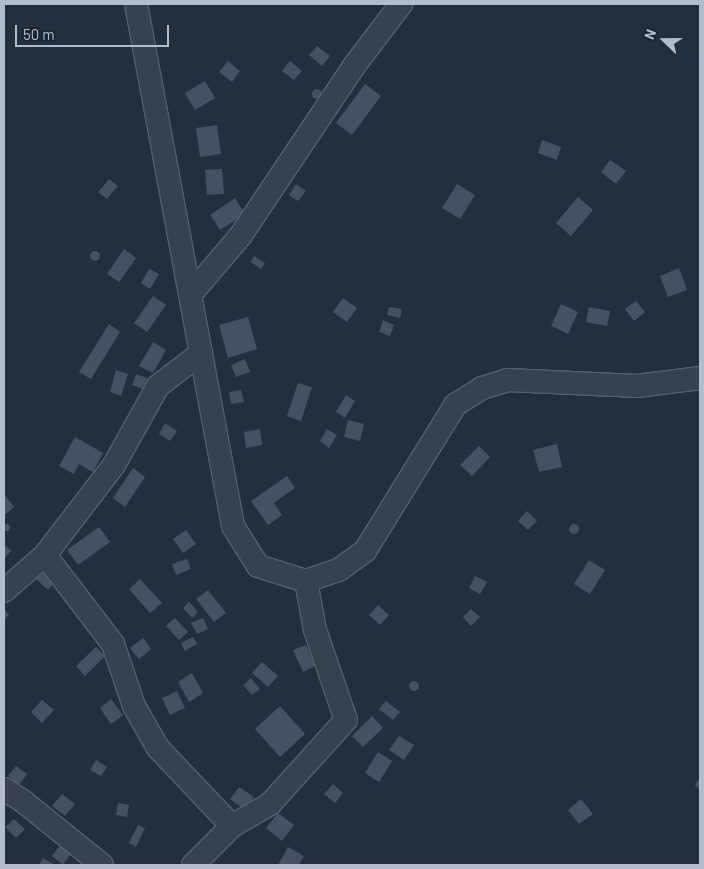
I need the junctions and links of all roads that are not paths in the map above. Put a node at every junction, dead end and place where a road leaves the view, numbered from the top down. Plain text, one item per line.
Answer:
1 (136, 4) edge
2 (401, 4) edge
3 (190, 295) junction
4 (201, 353) junction
5 (700, 378) edge
6 (45, 555) junction
7 (306, 581) junction
8 (4, 591) edge
9 (4, 789) edge
10 (232, 826) junction
11 (102, 865) edge
12 (193, 865) edge

1 - 3 street
2 - 3 street
3 - 4 street
4 - 6 street
4 - 7 street
5 - 7 street
6 - 8 street
6 - 10 street
7 - 10 street
9 - 11 street
10 - 12 street

